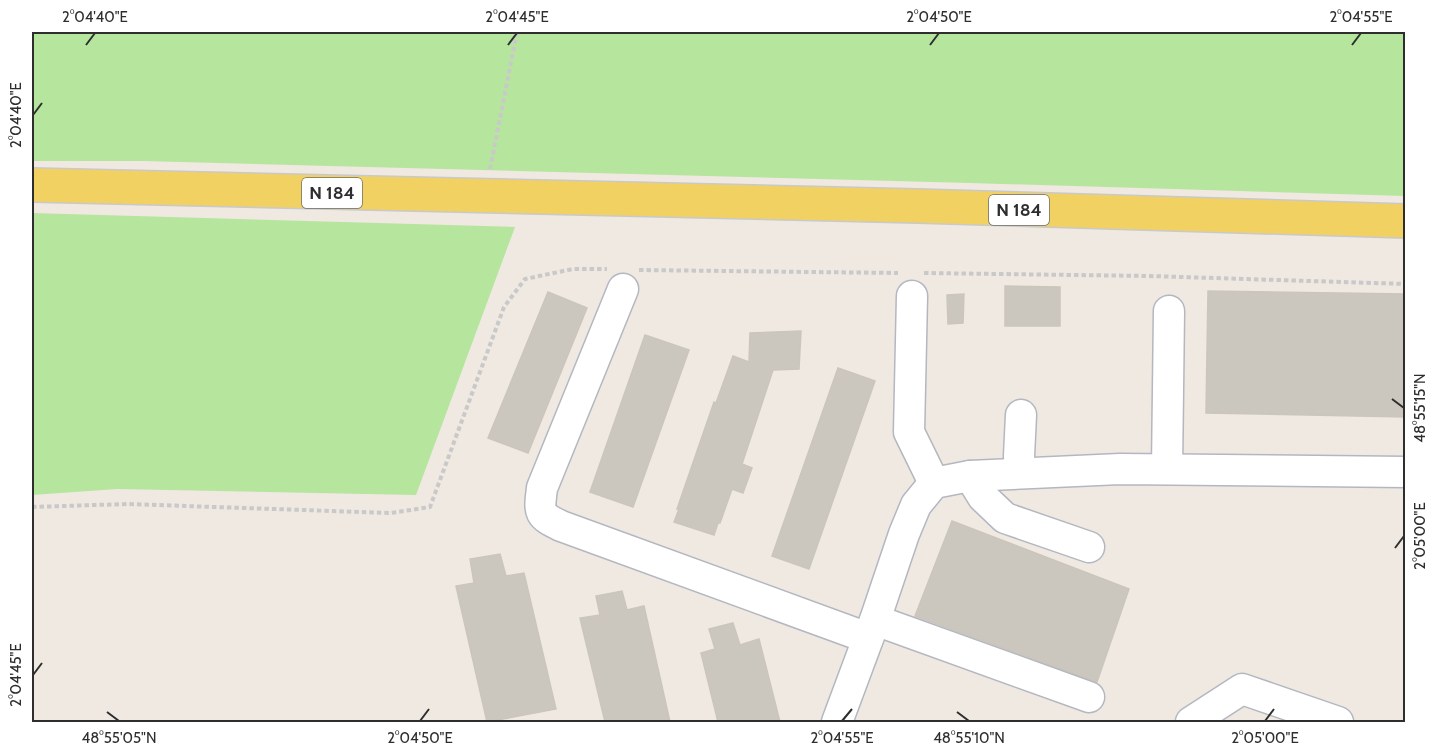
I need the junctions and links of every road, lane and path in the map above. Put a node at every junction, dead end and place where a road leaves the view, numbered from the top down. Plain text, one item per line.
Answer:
1 (517, 32) edge
2 (32, 185) edge
3 (485, 196) junction
4 (1406, 221) edge
5 (622, 276) junction
6 (914, 281) junction
7 (1406, 284) edge
8 (1169, 311) dead end
9 (1022, 415) dead end
10 (1167, 469) junction
11 (1020, 472) junction
12 (1406, 472) edge
13 (970, 476) junction
14 (934, 483) junction
15 (32, 507) edge
16 (1089, 547) dead end
17 (871, 629) junction
18 (1089, 697) dead end
19 (837, 723) edge
20 (1191, 723) edge
21 (1338, 723) edge

1 - 3 path
2 - 3 main road, N 184
3 - 4 main road, N 184
5 - 6 path
5 - 15 path
5 - 17 lane
6 - 7 path
6 - 14 lane
8 - 10 lane
9 - 11 lane
10 - 11 lane
10 - 12 lane
11 - 13 lane
13 - 14 lane
13 - 16 lane
14 - 17 lane
17 - 18 lane
17 - 19 lane
20 - 21 lane

